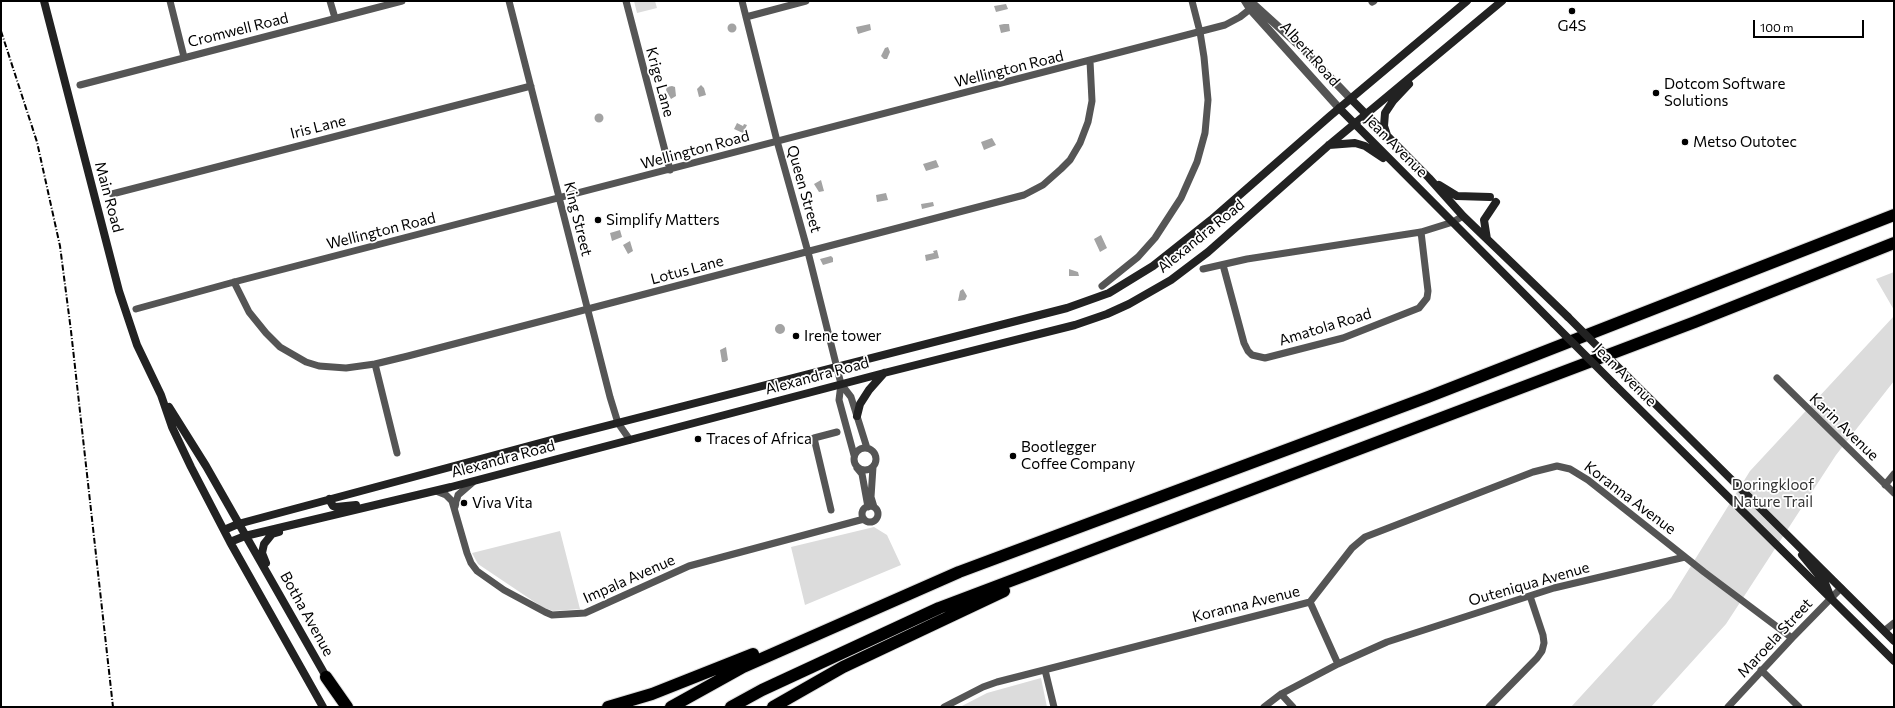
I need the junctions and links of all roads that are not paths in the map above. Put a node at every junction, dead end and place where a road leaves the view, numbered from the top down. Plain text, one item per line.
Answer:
1 (44, 1) edge
2 (170, 1) edge
3 (330, 1) edge
4 (402, 1) edge
5 (509, 1) edge
6 (626, 1) edge
7 (742, 1) edge
8 (806, 1) edge
9 (1192, 1) edge
10 (1245, 1) edge
11 (1467, 1) edge
12 (1502, 1) edge
13 (1252, 5) edge
14 (746, 17) junction
15 (335, 18) junction
16 (1200, 32) junction
17 (1447, 47) junction
18 (184, 57) junction
19 (1090, 61) junction
20 (80, 85) dead end
21 (530, 86) junction
22 (1351, 99) junction
23 (1339, 108) junction
24 (1365, 115) junction
25 (1354, 124) junction
26 (1388, 137) junction
27 (777, 141) junction
28 (1329, 145) junction
29 (670, 170) junction
30 (1407, 177) junction
31 (1429, 178) junction
32 (112, 194) dead end
33 (559, 199) junction
34 (1894, 215) edge
35 (1463, 216) junction
36 (1453, 222) junction
37 (1421, 232) junction
38 (1487, 240) junction
39 (1894, 243) edge
40 (808, 252) junction
41 (1222, 265) junction
42 (1203, 269) dead end
43 (234, 282) junction
44 (1102, 286) dead end
45 (136, 309) dead end
46 (587, 309) junction
47 (375, 364) junction
48 (837, 368) junction
49 (884, 373) junction
50 (1776, 378) dead end
51 (841, 384) junction
52 (161, 395) junction
53 (857, 416) junction
54 (618, 423) junction
55 (837, 432) dead end
56 (630, 440) junction
57 (867, 448) junction
58 (397, 452) dead end
59 (854, 455) junction
60 (873, 467) junction
61 (857, 468) junction
62 (1894, 474) edge
63 (475, 481) junction
64 (1886, 485) junction
65 (436, 491) junction
66 (1894, 494) edge
67 (329, 499) junction
68 (370, 506) junction
69 (455, 507) junction
70 (871, 507) junction
71 (831, 510) dead end
72 (864, 518) junction
73 (316, 519) junction
74 (238, 524) junction
75 (224, 530) junction
76 (245, 536) junction
77 (230, 542) junction
78 (1798, 546) junction
79 (1080, 555) junction
80 (1685, 557) junction
81 (1841, 588) junction
82 (279, 592) junction
83 (1530, 596) junction
84 (1831, 599) junction
85 (891, 600) junction
86 (1310, 602) junction
87 (1894, 623) edge
88 (1884, 631) junction
89 (1792, 638) junction
90 (1894, 640) edge
91 (1894, 661) edge
92 (1338, 664) junction
93 (1045, 670) junction
94 (1761, 670) junction
95 (326, 677) junction
96 (1281, 694) junction
97 (323, 707) edge
98 (343, 707) edge
99 (347, 707) edge
100 (608, 707) edge
101 (671, 707) edge
102 (731, 707) edge
103 (773, 707) edge
104 (944, 707) edge
105 (1054, 707) edge
106 (1264, 707) edge
107 (1293, 707) edge
108 (1489, 707) edge
109 (1728, 707) edge
110 (1799, 707) edge

1 - 52 main road, Main Road
2 - 18 street
3 - 15 street
4 - 15 street, Cromwell Road
5 - 21 street, King Street
6 - 29 street, Krige Lane
7 - 14 street, Queen Street
8 - 14 street
9 - 16 street
10 - 13 street, Albert Road
11 - 22 main road, Alexandra Road
12 - 17 main road
13 - 16 street, Wellington Road
13 - 22 street, Albert Road
13 - 23 street, Albert Road
14 - 27 street, Queen Street
15 - 18 street, Cromwell Road
16 - 19 street, Wellington Road
16 - 44 street, Alexandra Road
17 - 24 main road, Alexandra Road
17 - 26 main road
18 - 20 street, Cromwell Road
19 - 27 street, Wellington Road
19 - 40 street, Lotus Lane
21 - 32 street, Iris Lane
21 - 33 street, King Street
22 - 23 main road, Alexandra Road
22 - 24 main road, Jean Avenue
23 - 25 main road, Jean Avenue
23 - 48 main road, Alexandra Road
24 - 25 main road, Alexandra Road
24 - 26 main road, Jean Avenue
25 - 28 main road, Alexandra Road
25 - 30 main road, Jean Avenue
26 - 31 main road, Jean Avenue
27 - 29 street, Wellington Road
27 - 40 street, Queen Street
28 - 30 main road
28 - 49 main road, Alexandra Road
29 - 33 street, Wellington Road
30 - 36 main road, Jean Avenue
31 - 35 main road, Jean Avenue
31 - 38 main road
33 - 43 street, Wellington Road
33 - 46 street, King Street
34 - 85 highway
35 - 36 street, Alexandra Road
35 - 38 main road, Jean Avenue
36 - 37 street, Alexandra Road
36 - 84 main road, Jean Avenue, bridge
37 - 41 street, Alexandra Road
37 - 41 street, Amatola Road
38 - 78 main road, Jean Avenue, bridge
39 - 79 highway
40 - 46 street, Lotus Lane
40 - 48 street, Queen Street
41 - 42 street, Alexandra Road
43 - 45 street, Wellington Road
43 - 47 street, Lotus Lane
46 - 47 street, Lotus Lane
46 - 54 street, King Street
47 - 58 street
48 - 51 street, Queen Street
48 - 54 main road, Alexandra Road
49 - 51 main road, Alexandra Road
49 - 53 main road
50 - 64 street, Karin Avenue
51 - 53 street
51 - 56 main road, Alexandra Road
51 - 59 street
52 - 74 main road, Main Road
52 - 75 main road, Main Road
53 - 57 street
54 - 56 street, King Street
54 - 67 main road, Alexandra Road
55 - 71 street
56 - 63 main road, Alexandra Road
57 - 59 street
57 - 60 street
59 - 61 street
60 - 61 street
60 - 70 street
61 - 70 street
62 - 64 street
63 - 65 main road, Alexandra Road
63 - 69 street
64 - 66 street, Karin Avenue
65 - 68 main road, Alexandra Road
65 - 69 street, Impala Avenue
67 - 68 main road
67 - 74 main road, Alexandra Road
68 - 73 main road, Alexandra Road
69 - 72 street, Impala Avenue
70 - 72 street
70 - 72 street
73 - 76 main road, Alexandra Road
73 - 82 main road
74 - 75 main road, Alexandra Road
74 - 76 main road, Botha Avenue
75 - 77 main road, Botha Avenue
76 - 77 main road, Alexandra Road
76 - 82 main road, Botha Avenue
77 - 97 main road, Botha Avenue
78 - 81 main road, Jean Avenue
78 - 84 main road
79 - 102 highway
79 - 103 highway
80 - 83 street, Outeniqua Avenue
80 - 86 street, Koranna Avenue
80 - 89 street
81 - 84 street, Maroela Street
81 - 88 main road, Jean Avenue
82 - 95 main road, Botha Avenue
83 - 92 street, Outeniqua Avenue
83 - 108 street
84 - 89 street, Maroela Street
84 - 91 main road, Jean Avenue
85 - 100 highway
85 - 101 highway
86 - 92 street
86 - 93 street, Koranna Avenue
87 - 88 street
88 - 90 main road, Jean Avenue
89 - 94 street, Maroela Street
92 - 96 street, Outeniqua Avenue
93 - 104 street, Koranna Avenue
93 - 105 street
94 - 109 street, Maroela Street
94 - 110 street
95 - 98 main road, Botha Avenue
95 - 99 highway
96 - 106 street, Outeniqua Avenue
96 - 107 street

